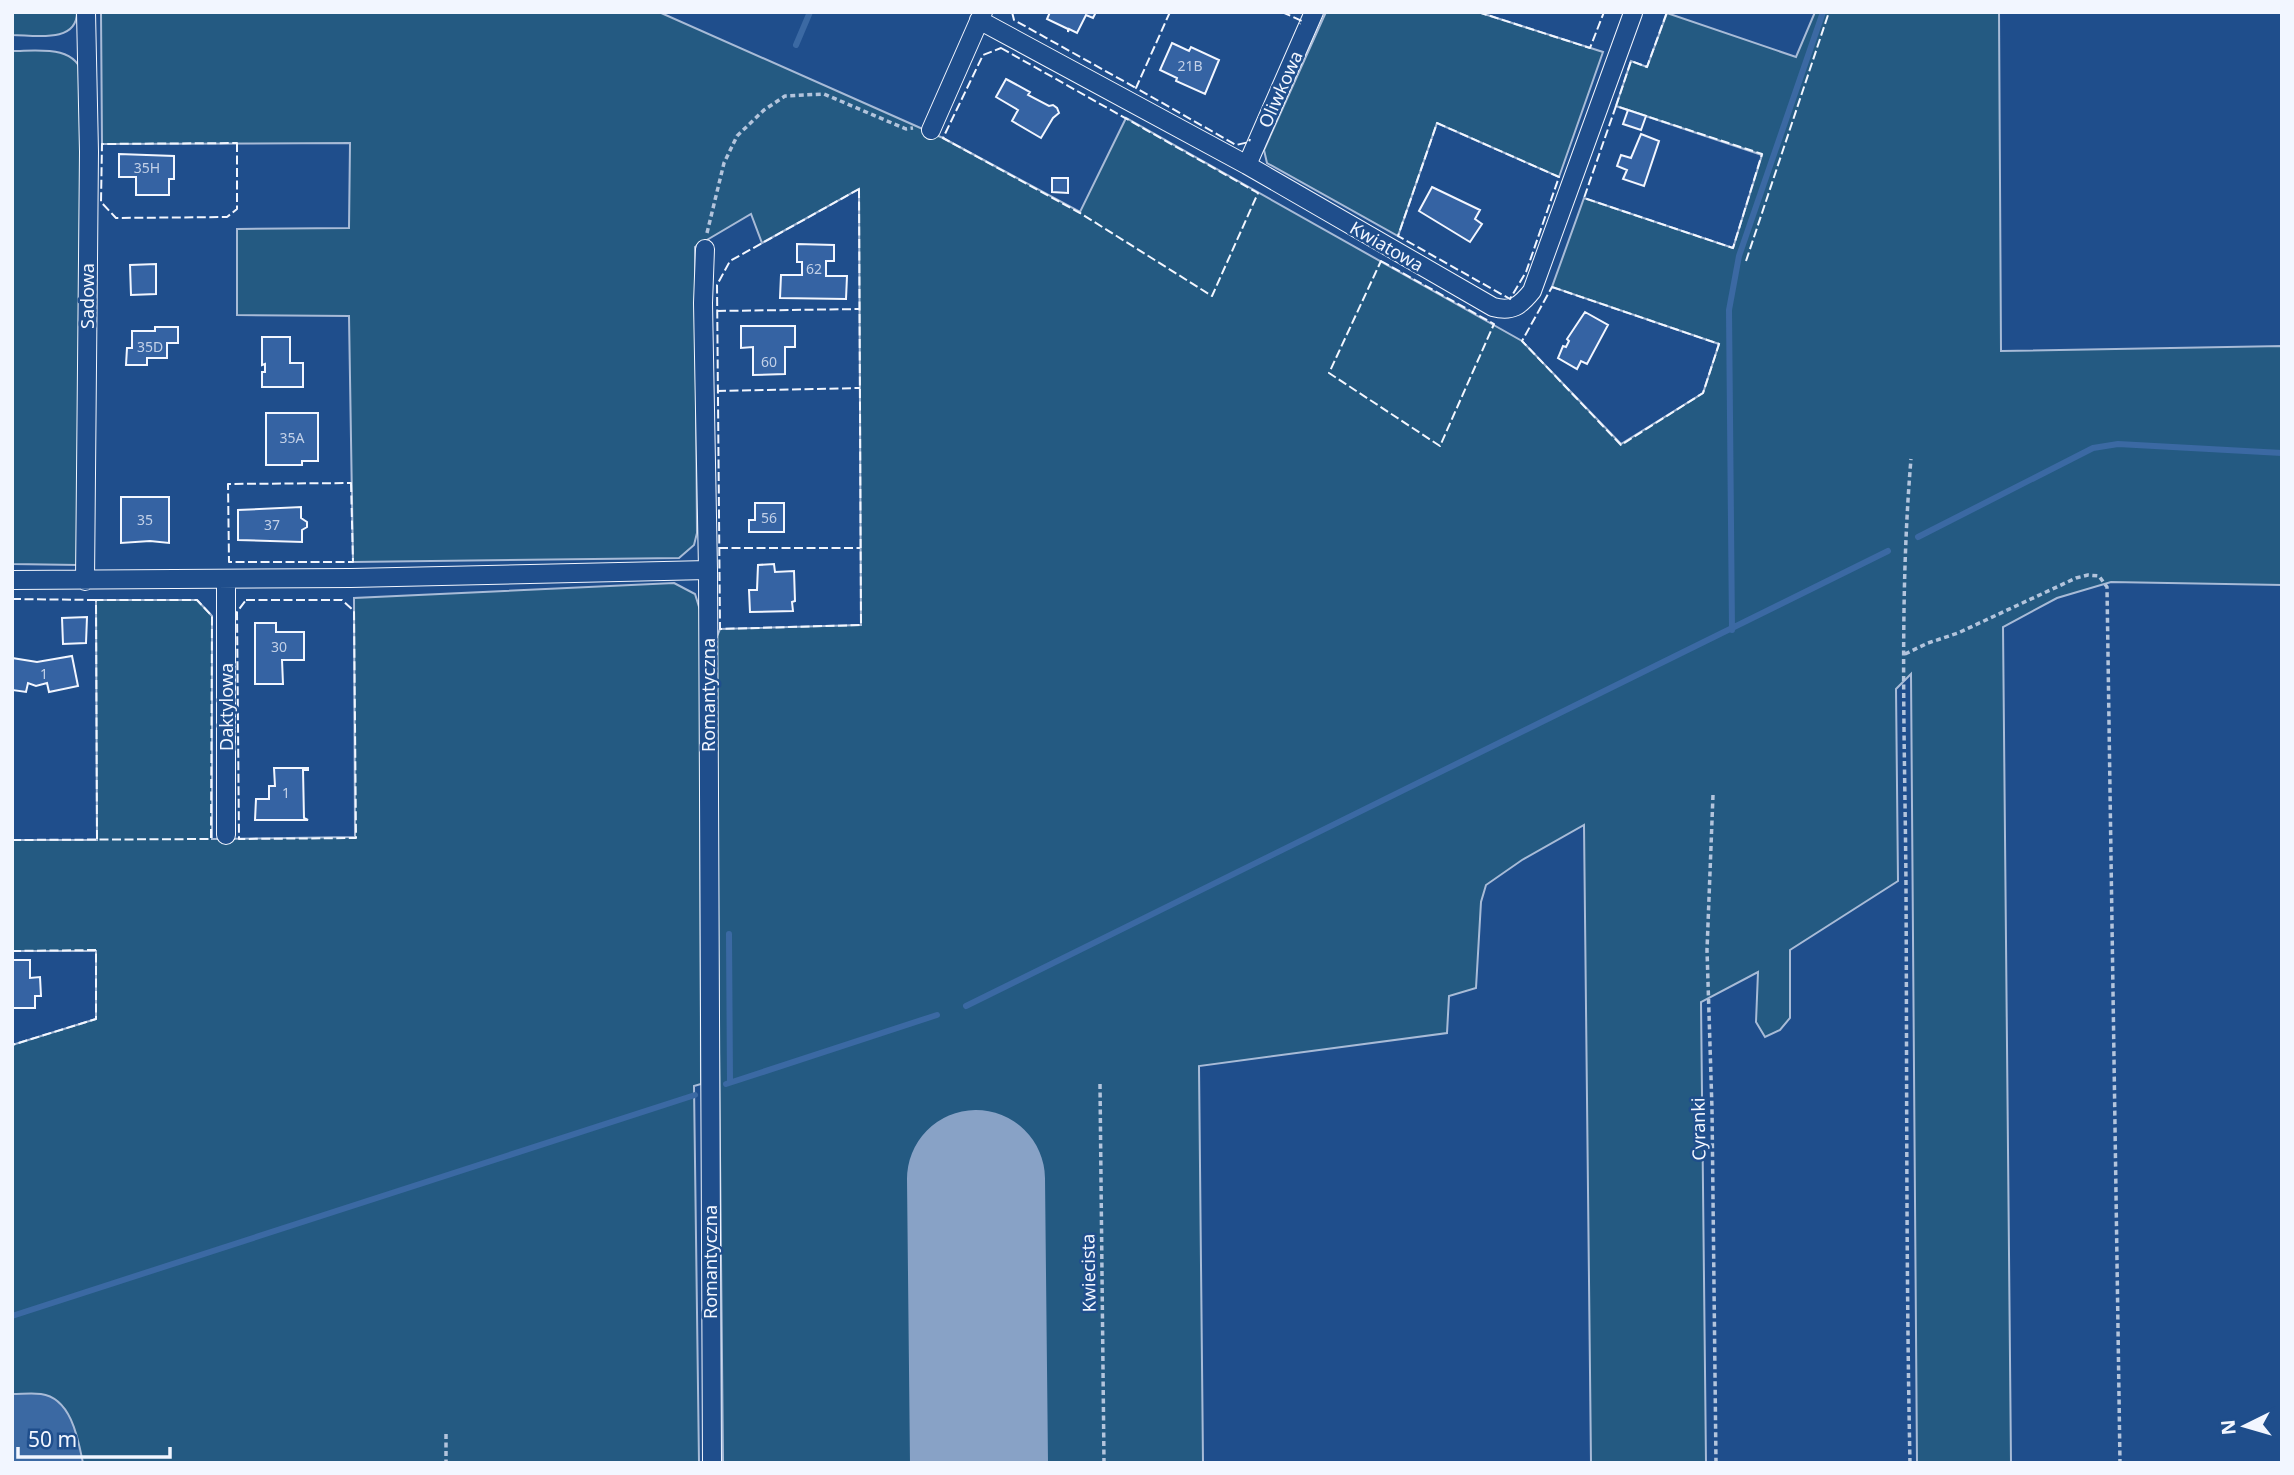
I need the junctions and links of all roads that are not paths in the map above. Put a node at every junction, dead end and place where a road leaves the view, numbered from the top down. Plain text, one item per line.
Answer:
1 (86, 12) edge
2 (1314, 12) edge
3 (1633, 13) edge
4 (981, 16) edge
5 (923, 126) road end
6 (1247, 165) junction
7 (705, 249) road end
8 (708, 570) junction
9 (226, 579) junction
10 (12, 580) edge
11 (85, 581) junction
12 (226, 835) dead end
13 (712, 1463) edge

1 - 11 street, Sadowa
2 - 6 street, Oliwkowa
3 - 6 street, Kwiatowa
4 - 5 street, Kwiatowa
4 - 6 street, Kwiatowa
7 - 8 street, Romantyczna
8 - 9 street
8 - 13 street, Romantyczna
9 - 11 street
9 - 12 street, Daktylowa
10 - 11 street

